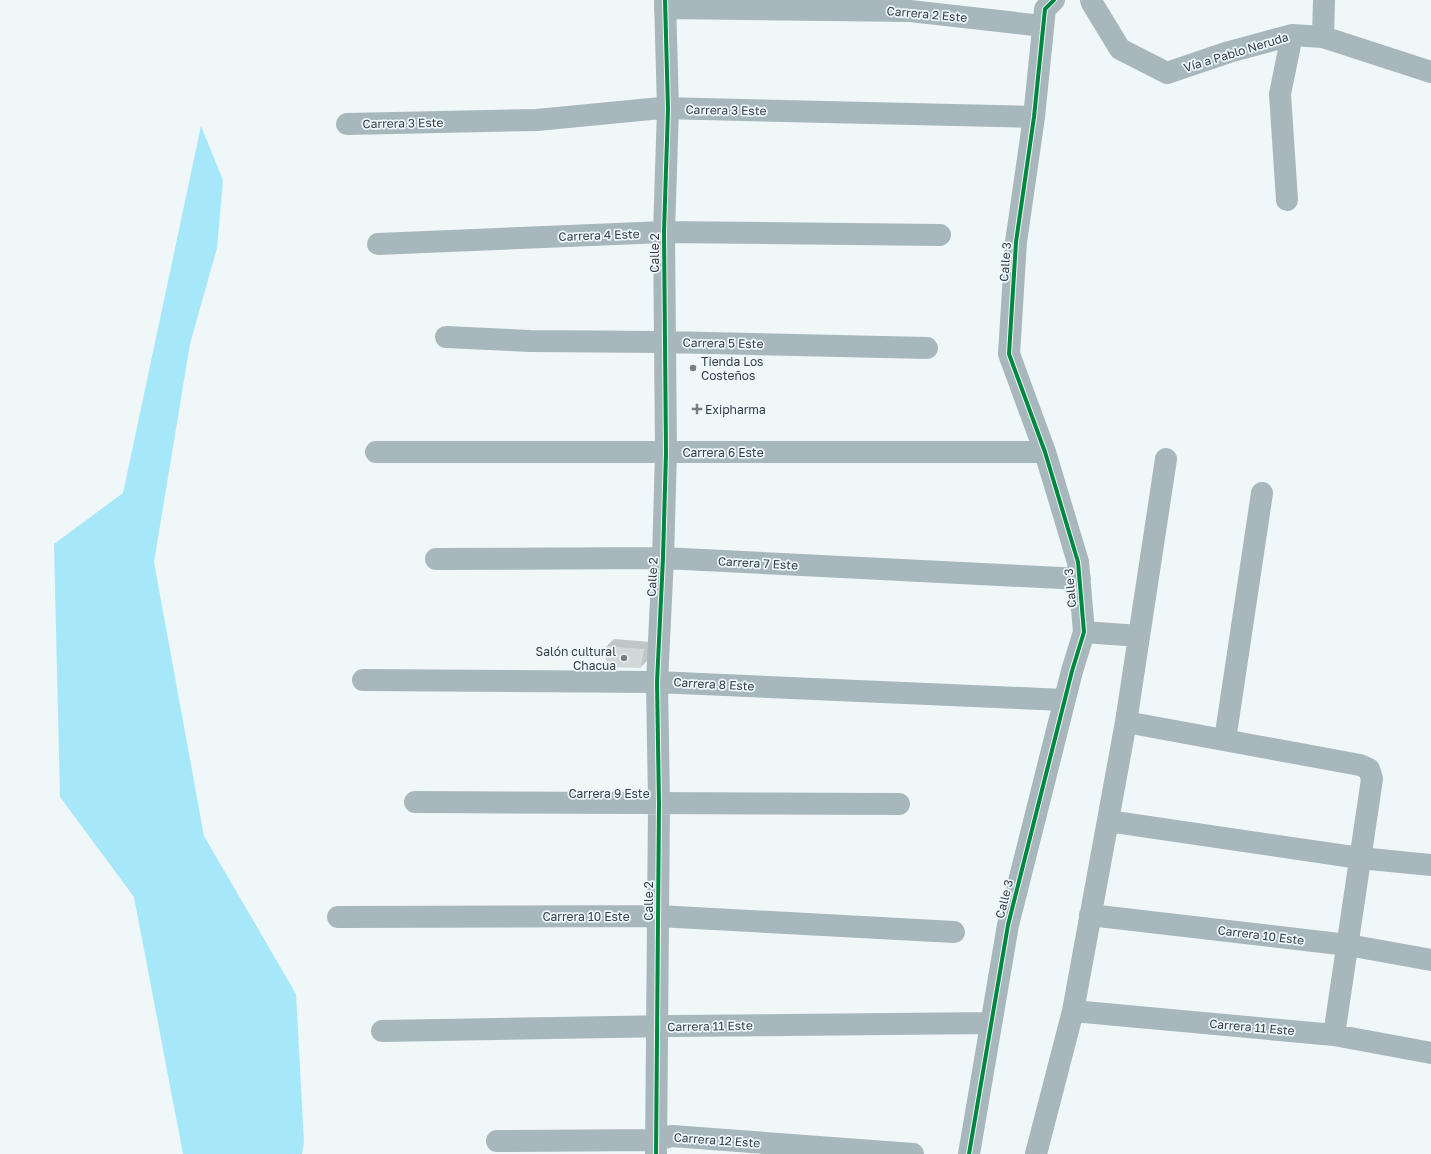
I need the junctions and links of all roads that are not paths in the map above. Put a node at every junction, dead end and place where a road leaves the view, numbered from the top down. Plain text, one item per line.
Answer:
1 (1054, 0) edge
2 (1324, 0) edge
3 (1089, 1) edge
4 (665, 4) edge
5 (1043, 26) junction
6 (1292, 35) junction
7 (1323, 37) junction
8 (1431, 72) edge
9 (668, 109) junction
10 (1034, 116) junction
11 (347, 124) dead end
12 (1287, 200) dead end
13 (664, 232) junction
14 (940, 235) dead end
15 (378, 244) dead end
16 (446, 336) dead end
17 (664, 342) junction
18 (927, 348) dead end
19 (376, 452) dead end
20 (666, 452) junction
21 (1045, 452) junction
22 (1166, 459) dead end
23 (1262, 493) dead end
24 (436, 558) dead end
25 (663, 558) junction
26 (1080, 579) junction
27 (1084, 632) junction
28 (1139, 636) junction
29 (363, 680) dead end
30 (657, 682) junction
31 (1064, 700) junction
32 (1126, 722) junction
33 (1225, 740) junction
34 (415, 802) dead end
35 (659, 803) junction
36 (899, 804) dead end
37 (1108, 821) junction
38 (1360, 858) junction
39 (1431, 865) edge
40 (1090, 915) junction
41 (658, 916) junction
42 (338, 917) dead end
43 (954, 932) dead end
44 (1348, 945) junction
45 (1431, 960) edge
46 (1073, 1011) junction
47 (991, 1024) junction
48 (657, 1027) junction
49 (382, 1031) dead end
50 (1334, 1035) junction
51 (1431, 1053) edge
52 (497, 1142) dead end
53 (656, 1147) edge
54 (913, 1154) edge
55 (969, 1154) edge
56 (1036, 1154) edge

1 - 5 street, Calle 3
2 - 7 street
3 - 6 street, Vía a Pablo Neruda
4 - 5 street, Carrera 2 Este
4 - 9 street, Calle 2
5 - 10 street, Calle 3
6 - 7 street, Vía a Pablo Neruda
6 - 12 street
7 - 8 street, Vía a Pablo Neruda
9 - 10 street, Carrera 3 Este
9 - 11 street, Carrera 3 Este
9 - 13 street, Calle 2
10 - 21 street, Calle 3
13 - 14 street, Carrera 4 Este
13 - 15 street, Carrera 4 Este
13 - 17 street, Calle 2
16 - 17 street, Carrera 5 Este
17 - 18 street, Carrera 5 Este
17 - 20 street, Calle 2
19 - 20 street, Carrera 6 Este
20 - 21 street, Carrera 6 Este
20 - 25 street, Calle 2
21 - 26 street, Calle 3
22 - 28 street
23 - 33 street
24 - 25 street, Carrera 7 Este
25 - 26 street, Carrera 7 Este
25 - 30 street, Calle 2
26 - 27 street, Calle 3
27 - 28 street
27 - 31 street, Calle 3
28 - 32 street
29 - 30 street, Carrera 8 Este
30 - 31 street, Carrera 8 Este
30 - 35 street, Calle 2
31 - 47 street, Calle 3
32 - 33 street
32 - 37 street
33 - 38 street
34 - 35 street, Carrera 9 Este
35 - 36 street, Carrera 9 Este
35 - 41 street, Calle 2
37 - 38 street
37 - 40 street
38 - 39 street
38 - 44 street
40 - 44 street, Carrera 10 Este
40 - 46 street
41 - 42 street, Carrera 10 Este
41 - 43 street, Carrera 10 Este
41 - 48 street, Calle 2
44 - 45 street, Carrera 10 Este
44 - 50 street
46 - 50 street, Carrera 11 Este
46 - 56 street
47 - 48 street, Carrera 11 Este
47 - 55 street, Calle 3
48 - 49 street, Carrera 11 Este
48 - 53 street, Calle 2
50 - 51 street, Carrera 11 Este
52 - 53 street, Carrera 12 Este
53 - 54 street, Carrera 12 Este

